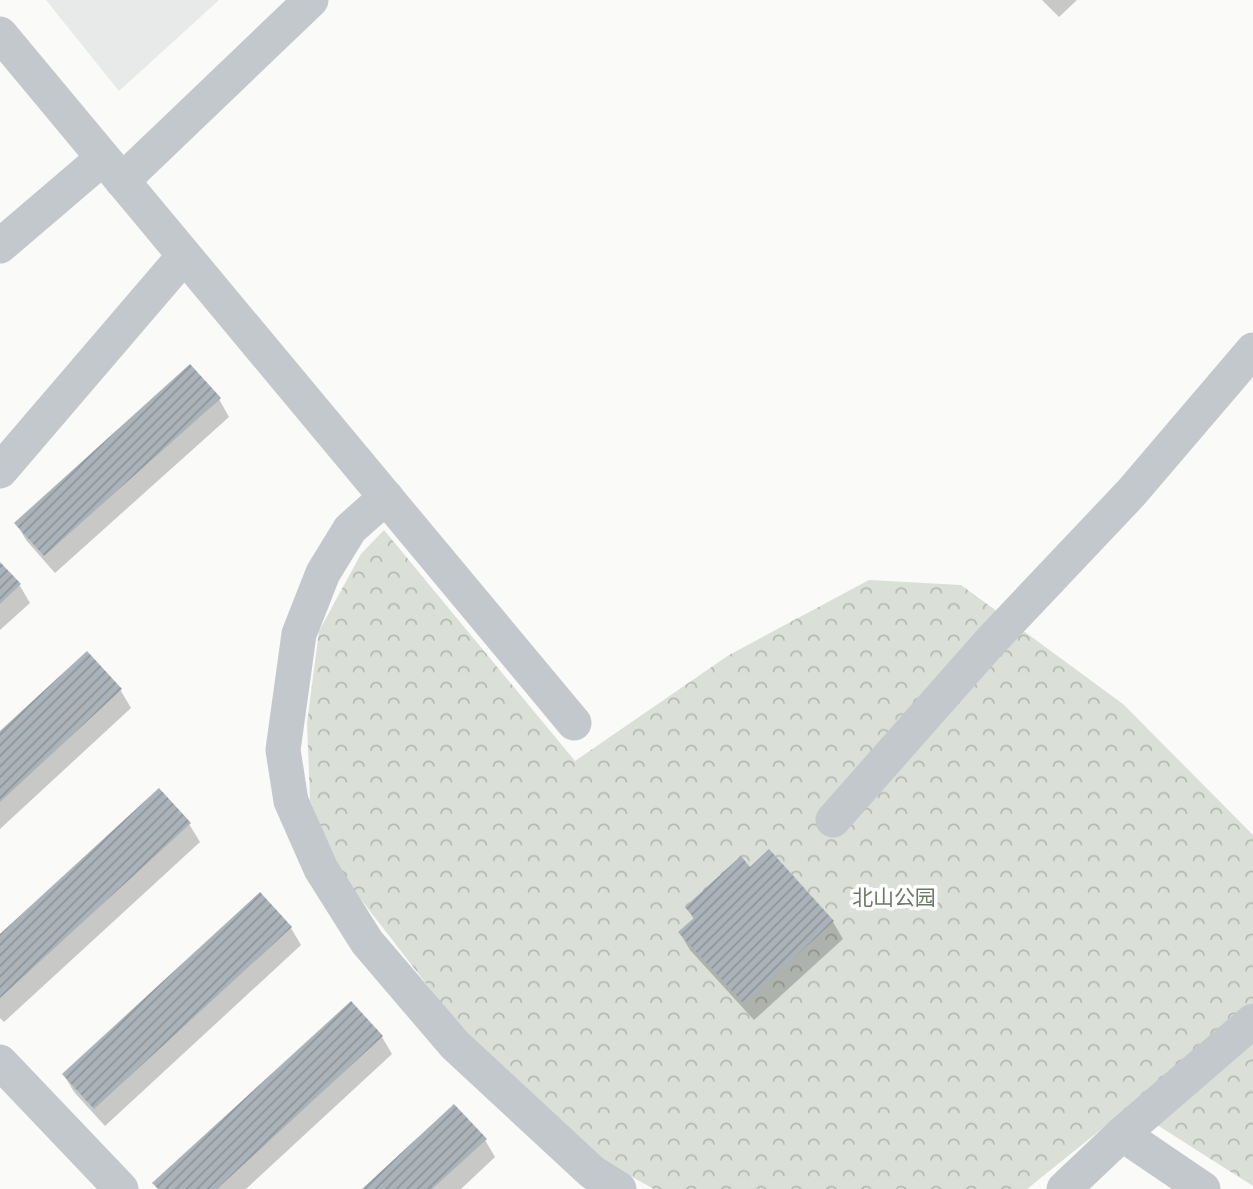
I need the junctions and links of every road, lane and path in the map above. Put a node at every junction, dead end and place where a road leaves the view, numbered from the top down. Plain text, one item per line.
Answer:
1 (311, 0) edge
2 (0, 34) edge
3 (112, 169) junction
4 (0, 246) edge
5 (184, 256) junction
6 (1253, 350) edge
7 (0, 471) edge
8 (386, 498) junction
9 (574, 723) dead end
10 (832, 820) dead end
11 (1253, 1021) edge
12 (0, 1062) edge
13 (1122, 1134) junction
14 (121, 1189) edge
15 (618, 1189) edge
16 (1064, 1189) edge
17 (1203, 1189) edge

1 - 3 street
2 - 3 street
3 - 4 street
3 - 5 street
5 - 7 street
5 - 8 street
6 - 10 street
8 - 9 street
8 - 15 street
11 - 13 street
12 - 14 street
13 - 16 street
13 - 17 street

